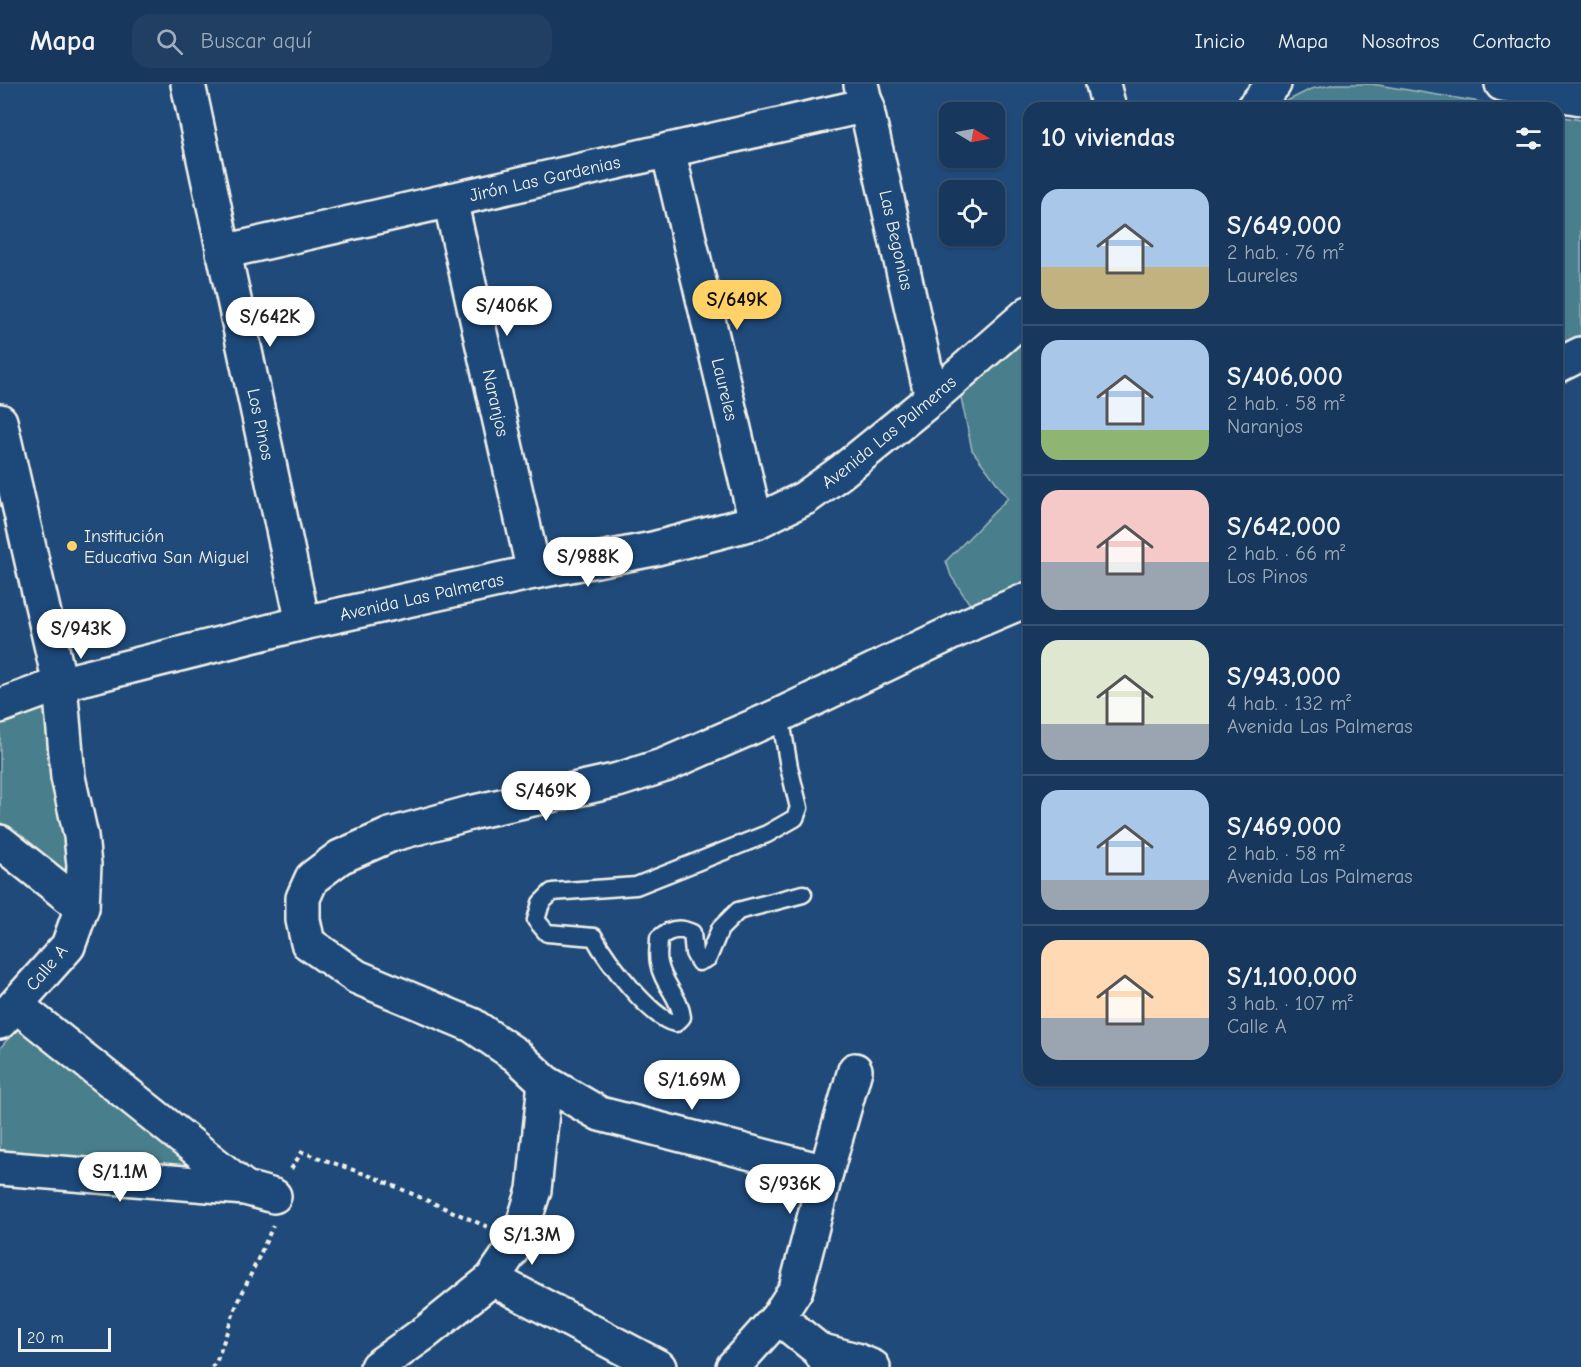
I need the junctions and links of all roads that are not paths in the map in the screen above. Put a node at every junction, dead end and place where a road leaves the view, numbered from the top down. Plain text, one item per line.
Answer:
1 (188, 84) edge
2 (1103, 84) edge
3 (1274, 84) edge
4 (1502, 84) edge
5 (864, 95) edge
6 (1581, 98) edge
7 (1108, 102) edge
8 (1258, 102) edge
9 (668, 150) junction
10 (450, 200) junction
11 (223, 252) junction
12 (1023, 318) edge
13 (1581, 354) edge
14 (1563, 363) edge
15 (932, 398) junction
16 (0, 421) edge
17 (7, 484) edge
18 (756, 522) junction
19 (534, 572) junction
20 (1023, 602) edge
21 (303, 623) junction
22 (60, 684) junction
23 (0, 706) edge
24 (780, 715) junction
25 (0, 842) edge
26 (803, 894) dead end
27 (82, 907) junction
28 (8, 1014) edge
29 (855, 1070) dead end
30 (546, 1082) junction
31 (0, 1168) edge
32 (826, 1172) junction
33 (492, 1279) junction
34 (778, 1317) junction
35 (824, 1359) edge
36 (377, 1367) edge
37 (659, 1367) edge
38 (733, 1367) edge
39 (873, 1367) edge

1 - 11 street, Los Pinos
2 - 7 street
3 - 8 street
4 - 6 street
5 - 9 street, Jirón Las Gardenias
5 - 15 street, Las Begonias
9 - 10 street, Jirón Las Gardenias
9 - 18 street, Laureles
10 - 11 street, Jirón Las Gardenias
10 - 19 street, Naranjos
11 - 21 street, Los Pinos
12 - 15 street, Avenida Las Palmeras
13 - 14 street
15 - 18 street, Avenida Las Palmeras
16 - 17 street, Calle A
17 - 22 street, Calle A
18 - 19 street, Avenida Las Palmeras
19 - 21 street, Avenida Las Palmeras
20 - 24 street
21 - 22 street, Avenida Las Palmeras
22 - 23 street, Avenida Las Palmeras
22 - 27 street, Calle A
24 - 26 lane
24 - 30 street
25 - 27 street
27 - 28 street, Calle A
28 - 31 street
29 - 32 street
30 - 32 street
30 - 33 street
32 - 34 street
33 - 36 street
33 - 37 street
34 - 35 street
34 - 38 street
35 - 39 street

